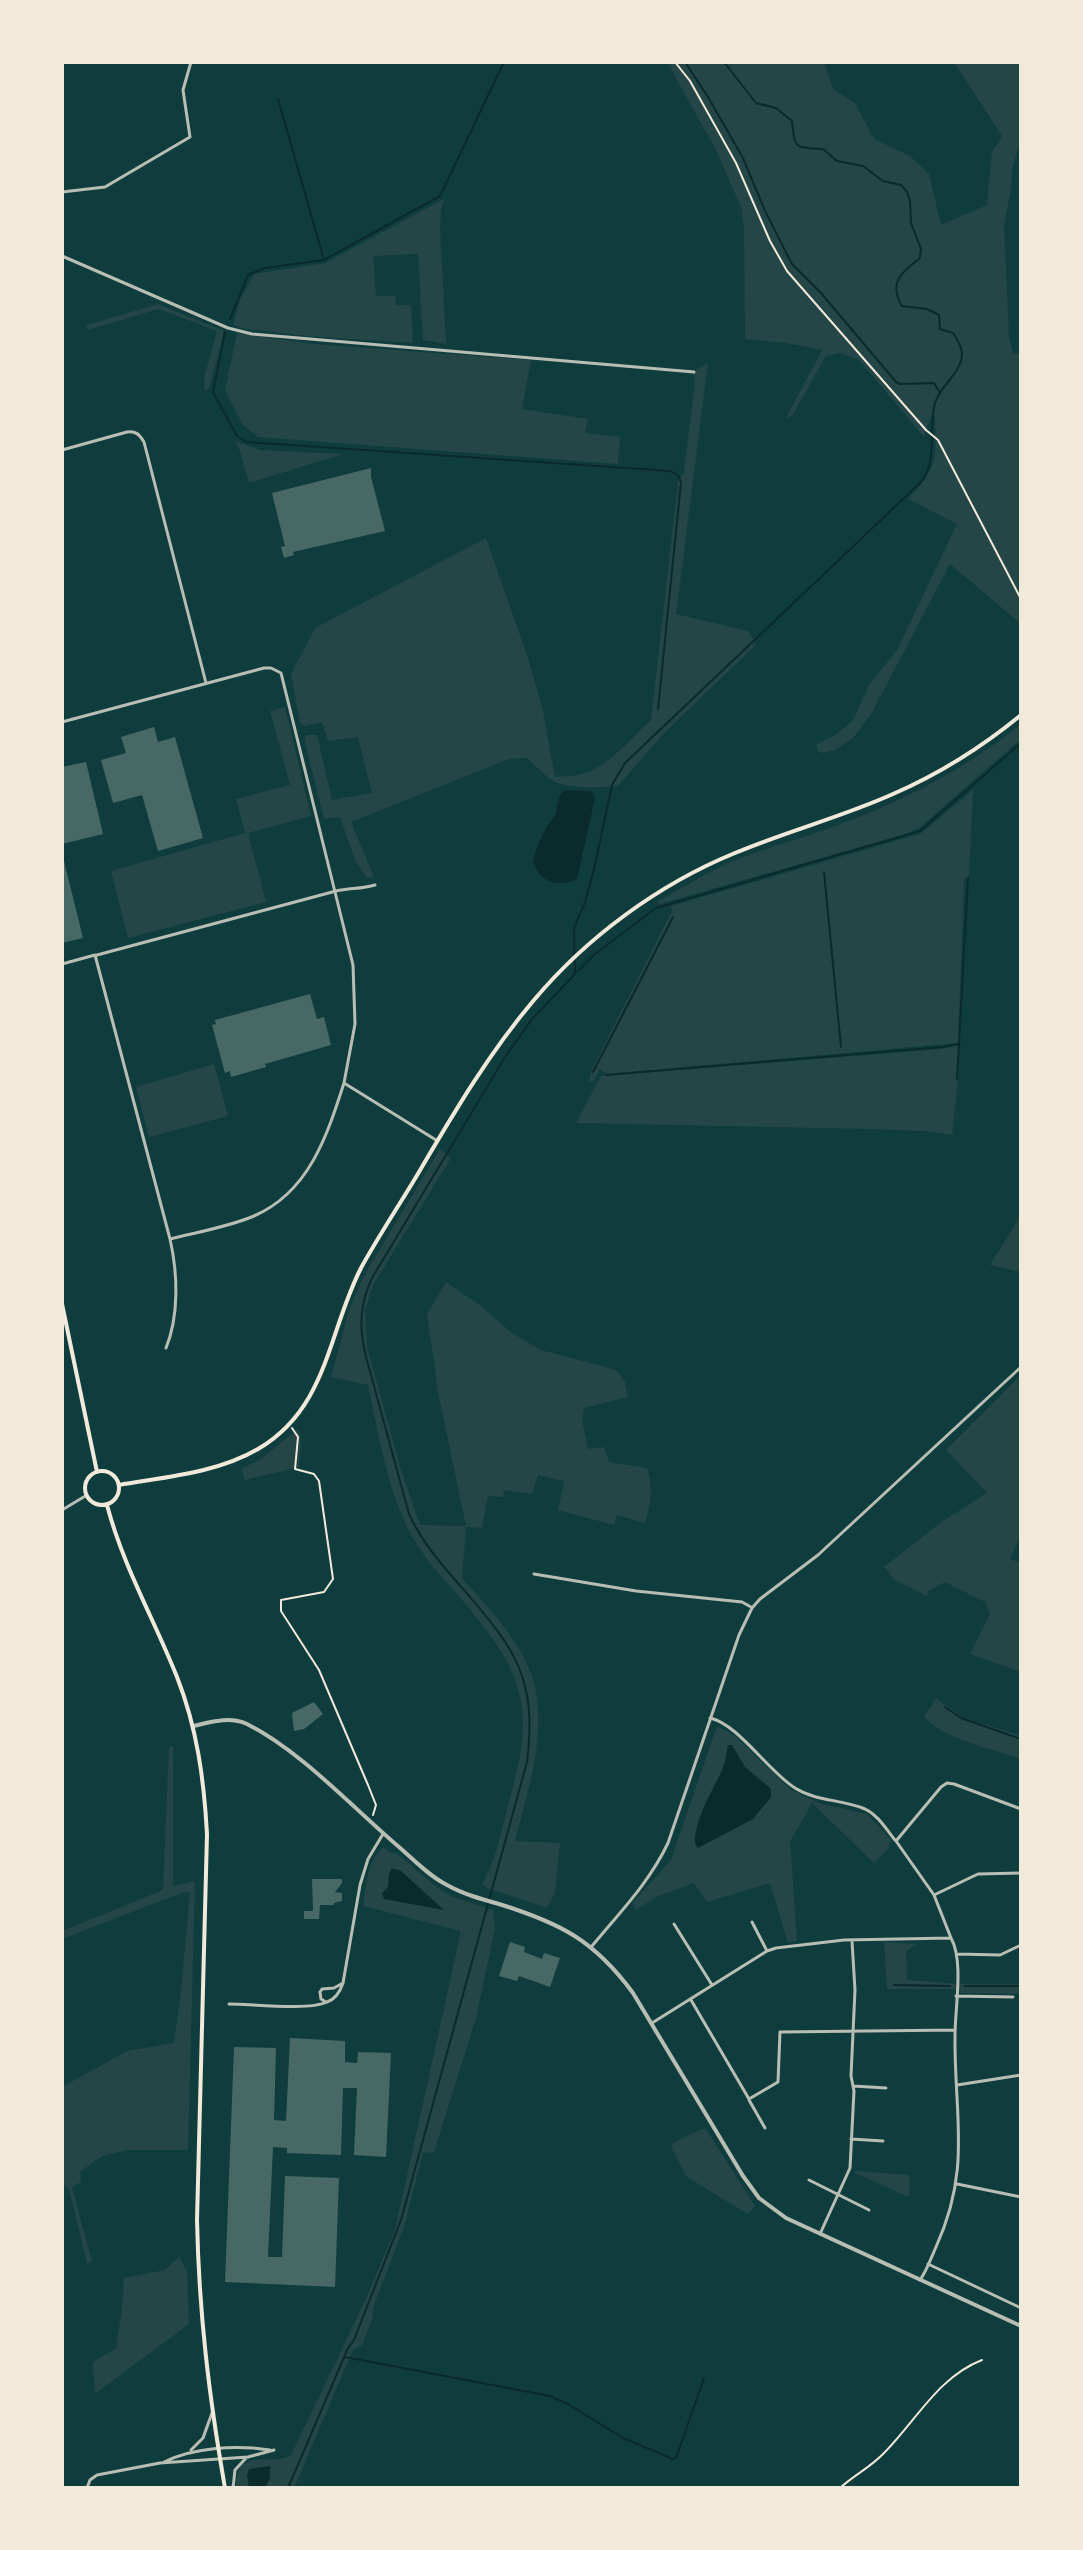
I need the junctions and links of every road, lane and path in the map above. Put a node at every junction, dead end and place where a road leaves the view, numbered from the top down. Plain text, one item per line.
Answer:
1 (191, 62) edge
2 (675, 62) edge
3 (62, 192) edge
4 (62, 256) edge
5 (694, 372) dead end
6 (62, 450) edge
7 (1021, 599) edge
8 (206, 683) junction
9 (1021, 715) edge
10 (62, 722) edge
11 (375, 885) dead end
12 (336, 891) junction
13 (95, 955) junction
14 (62, 964) edge
15 (344, 1083) junction
16 (437, 1141) junction
17 (170, 1239) junction
18 (62, 1304) edge
19 (166, 1348) dead end
20 (1021, 1367) edge
21 (289, 1424) junction
22 (97, 1472) junction
23 (119, 1485) junction
24 (87, 1495) junction
25 (107, 1505) junction
26 (62, 1510) edge
27 (534, 1574) dead end
28 (752, 1608) junction
29 (710, 1718) junction
30 (193, 1726) junction
31 (1021, 1809) edge
32 (369, 1822) junction
33 (383, 1834) junction
34 (896, 1841) junction
35 (1021, 1873) edge
36 (934, 1895) junction
37 (752, 1922) dead end
38 (674, 1924) dead end
39 (951, 1938) junction
40 (852, 1940) junction
41 (1021, 1945) edge
42 (592, 1946) junction
43 (767, 1951) junction
44 (957, 1954) junction
45 (343, 1983) junction
46 (712, 1985) junction
47 (956, 1996) junction
48 (1013, 1997) dead end
49 (691, 1999) junction
50 (329, 2002) junction
51 (229, 2004) dead end
52 (652, 2024) junction
53 (955, 2030) junction
54 (853, 2033) junction
55 (1021, 2075) edge
56 (957, 2085) junction
57 (853, 2086) junction
58 (886, 2088) dead end
59 (749, 2099) junction
60 (765, 2128) dead end
61 (851, 2139) junction
62 (883, 2141) dead end
63 (809, 2180) dead end
64 (957, 2184) junction
65 (839, 2195) junction
66 (1021, 2197) edge
67 (869, 2210) dead end
68 (820, 2234) junction
69 (928, 2264) junction
70 (920, 2280) junction
71 (1021, 2308) edge
72 (1021, 2326) edge
73 (982, 2360) dead end
74 (212, 2413) junction
75 (218, 2449) junction
76 (189, 2452) junction
77 (248, 2457) junction
78 (220, 2460) junction
79 (160, 2463) junction
80 (87, 2488) edge
81 (225, 2488) edge
82 (233, 2488) edge
83 (840, 2488) edge

1 - 3 street
2 - 7 path
4 - 5 street
6 - 8 street
8 - 10 street
8 - 12 street
9 - 16 main road
11 - 12 street
12 - 13 street
12 - 15 street
13 - 14 street
13 - 17 street
15 - 16 street
15 - 17 street
16 - 21 main road
17 - 19 street
18 - 22 main road
20 - 28 street
21 - 23 main road
21 - 32 path
22 - 23 main road
22 - 24 main road
23 - 25 main road
24 - 25 main road
24 - 26 street
25 - 30 main road
27 - 28 street
28 - 29 street
29 - 34 street
29 - 42 street
30 - 32 street
30 - 74 main road
31 - 34 street
32 - 33 street
33 - 42 street
33 - 45 street
34 - 36 street
35 - 36 street
36 - 39 street
37 - 43 street
38 - 46 street
39 - 40 street
39 - 44 street
40 - 43 street
40 - 54 street
41 - 44 street
42 - 52 street
43 - 46 street
44 - 47 street
45 - 50 street
45 - 50 street
46 - 49 street
47 - 48 street
47 - 53 street
49 - 52 street
49 - 59 street
50 - 51 street
52 - 68 street
53 - 54 street
53 - 56 street
54 - 57 street
54 - 59 street
55 - 56 street
56 - 64 street
57 - 58 street
57 - 61 street
59 - 60 street
61 - 62 street
61 - 65 street
63 - 65 street
64 - 66 street
64 - 69 street
65 - 67 street
65 - 68 street
68 - 70 street
69 - 70 street
69 - 71 street
70 - 72 street
73 - 83 path
74 - 75 main road
74 - 76 street
75 - 76 street
75 - 77 street
75 - 78 main road
76 - 79 street
77 - 78 street
77 - 82 street
78 - 79 street
78 - 81 main road
79 - 80 street

